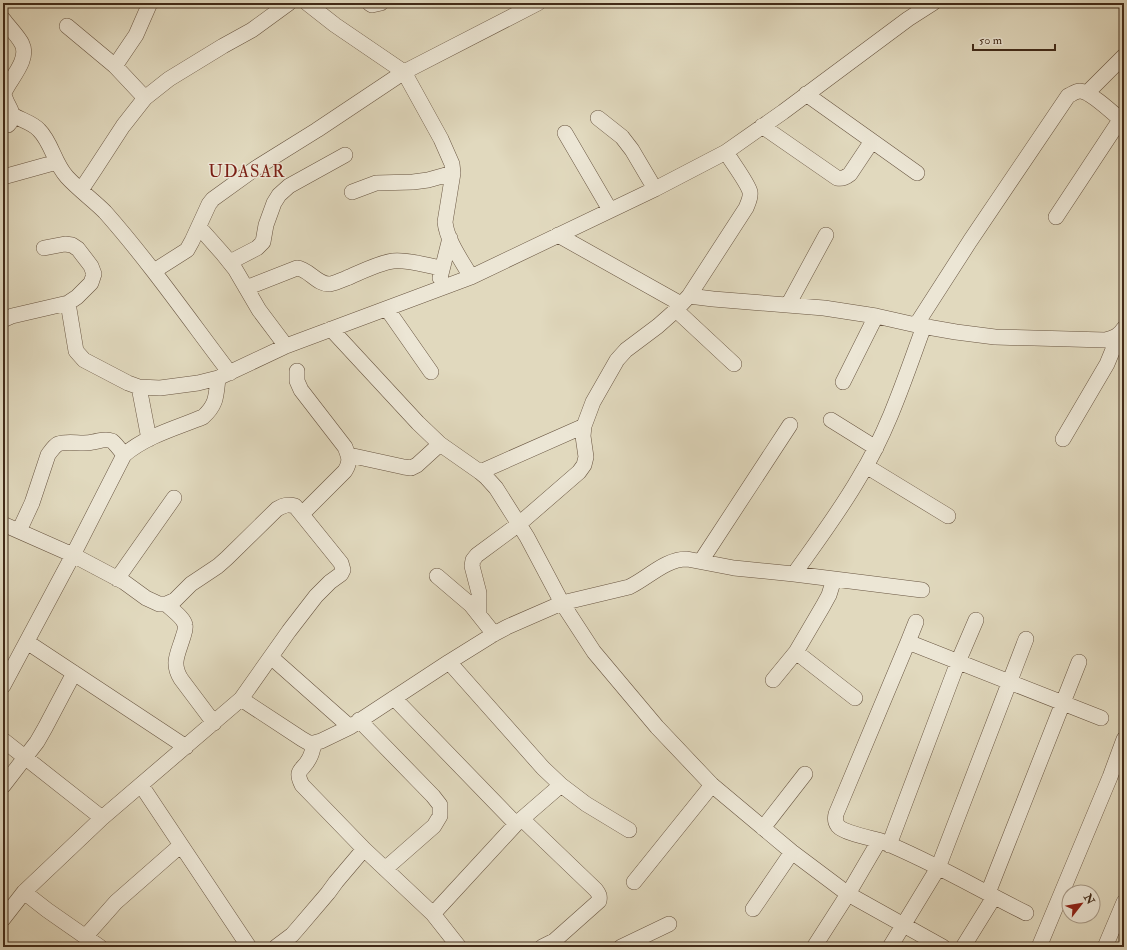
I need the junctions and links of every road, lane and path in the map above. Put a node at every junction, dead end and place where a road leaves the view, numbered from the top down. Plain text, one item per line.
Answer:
1 (150, 3) edge
2 (289, 3) edge
3 (307, 3) edge
4 (369, 3) edge
5 (381, 3) edge
6 (538, 3) edge
7 (933, 3) edge
8 (3, 19) edge
9 (67, 26) dead end
10 (1124, 56) edge
11 (115, 66) junction
12 (404, 72) junction
13 (1087, 93) junction
14 (806, 94) junction
15 (145, 98) junction
16 (1122, 116) edge
17 (598, 118) dead end
18 (8, 120) edge
19 (762, 126) junction
20 (565, 133) dead end
21 (872, 141) junction
22 (726, 152) junction
23 (345, 155) dead end
24 (57, 162) junction
25 (453, 173) junction
26 (916, 173) dead end
27 (3, 177) edge
28 (655, 188) junction
29 (81, 190) junction
30 (352, 192) dead end
31 (610, 210) junction
32 (1056, 217) dead end
33 (198, 227) junction
34 (826, 234) dead end
35 (558, 235) junction
36 (450, 238) junction
37 (44, 248) dead end
38 (230, 262) junction
39 (442, 268) junction
40 (154, 271) junction
41 (471, 277) junction
42 (246, 288) junction
43 (437, 290) junction
44 (68, 303) junction
45 (682, 303) junction
46 (788, 305) junction
47 (386, 308) junction
48 (876, 316) junction
49 (3, 320) edge
50 (920, 326) junction
51 (331, 329) junction
52 (1119, 333) edge
53 (286, 346) junction
54 (734, 364) dead end
55 (297, 371) dead end
56 (431, 372) dead end
57 (224, 376) junction
58 (843, 382) dead end
59 (139, 387) junction
60 (831, 420) dead end
61 (790, 425) dead end
62 (584, 426) junction
63 (149, 439) junction
64 (1063, 439) dead end
65 (440, 444) junction
66 (876, 448) junction
67 (349, 455) junction
68 (124, 456) junction
69 (866, 466) junction
70 (480, 472) junction
71 (174, 498) dead end
72 (302, 514) junction
73 (948, 516) dead end
74 (3, 524) edge
75 (519, 524) junction
76 (19, 531) junction
77 (73, 555) junction
78 (701, 561) junction
79 (794, 574) junction
80 (437, 576) dead end
81 (117, 579) junction
82 (834, 579) junction
83 (922, 590) dead end
84 (562, 603) junction
85 (166, 604) junction
86 (479, 614) junction
87 (976, 620) dead end
88 (916, 622) dead end
89 (494, 634) junction
90 (1026, 639) dead end
91 (27, 642) junction
92 (908, 642) junction
93 (796, 652) junction
94 (271, 657) junction
95 (449, 662) junction
96 (958, 662) junction
97 (1079, 662) dead end
98 (74, 673) junction
99 (773, 680) dead end
100 (1010, 682) junction
101 (3, 686) edge
102 (394, 698) junction
103 (855, 698) dead end
104 (241, 699) junction
105 (1063, 703) junction
106 (1101, 718) dead end
107 (214, 723) junction
108 (354, 723) junction
109 (1124, 739) edge
110 (3, 740) edge
111 (314, 743) junction
112 (186, 747) junction
113 (26, 758) junction
114 (804, 774) dead end
115 (141, 785) junction
116 (561, 785) junction
117 (712, 785) junction
118 (3, 786) edge
119 (102, 818) junction
120 (519, 822) junction
121 (763, 828) junction
122 (629, 830) dead end
123 (884, 843) junction
124 (181, 845) junction
125 (364, 849) junction
126 (792, 852) junction
127 (938, 868) junction
128 (385, 869) junction
129 (634, 882) dead end
130 (24, 892) junction
131 (848, 894) junction
132 (991, 895) junction
133 (1124, 902) edge
134 (753, 909) dead end
135 (1026, 913) dead end
136 (433, 914) junction
137 (3, 919) edge
138 (669, 924) dead end
139 (904, 924) junction
140 (85, 937) junction
141 (545, 946) edge
142 (100, 947) edge
143 (249, 947) edge
144 (276, 947) edge
145 (459, 947) edge
146 (621, 947) edge
147 (814, 947) edge
148 (890, 947) edge
149 (944, 947) edge
150 (963, 947) edge
151 (1040, 947) edge
152 (1106, 947) edge

1 - 11 street
2 - 15 street
3 - 12 street
4 - 5 street
6 - 12 street
7 - 14 street
8 - 18 street
9 - 11 street
10 - 13 street
11 - 15 street
12 - 25 street
12 - 33 street
13 - 16 street
13 - 50 street
14 - 19 street
14 - 21 street
15 - 29 street
16 - 32 street
17 - 28 street
18 - 24 street
19 - 21 street
19 - 22 street
20 - 31 street
21 - 26 street
22 - 28 street
22 - 45 street
23 - 38 street
24 - 27 street
24 - 29 street
25 - 30 street
25 - 36 street
28 - 31 street
29 - 40 street
31 - 35 street
33 - 38 street
33 - 40 street
34 - 46 street
35 - 41 street
35 - 45 street
36 - 39 street
36 - 41 street
37 - 44 street
38 - 42 street
39 - 42 street
39 - 43 street
40 - 57 street
41 - 43 street
42 - 53 street
43 - 47 street
44 - 49 street
44 - 59 street
45 - 46 street
45 - 54 street
45 - 62 street
46 - 48 street
47 - 51 street
47 - 56 street
48 - 50 street
48 - 58 street
50 - 52 street
50 - 66 street
51 - 53 street
51 - 65 street
52 - 64 street
53 - 57 street
55 - 67 street
57 - 59 street
57 - 63 street
59 - 63 street
60 - 66 street
61 - 78 street
62 - 70 street
62 - 75 street
63 - 68 street
65 - 67 street
65 - 70 street
66 - 69 street
67 - 72 street
68 - 76 street
68 - 77 street
69 - 73 street
69 - 79 street
70 - 75 street
71 - 81 street
72 - 85 street
72 - 94 street
74 - 76 street
75 - 84 street
75 - 86 street
76 - 77 street
77 - 81 street
77 - 91 street
78 - 79 street
78 - 84 street
79 - 82 street
80 - 86 street
81 - 85 street
82 - 83 street
82 - 93 street
84 - 89 street
84 - 117 street
85 - 107 street
86 - 89 street
87 - 96 street
88 - 92 street
89 - 95 street
90 - 100 street
91 - 98 street
91 - 101 street
92 - 96 street
92 - 123 street
93 - 99 street
93 - 103 street
94 - 104 street
94 - 108 street
95 - 102 street
95 - 116 street
96 - 100 street
96 - 123 street
97 - 105 street
98 - 112 street
98 - 113 street
100 - 105 street
100 - 127 street
102 - 108 street
102 - 120 street
104 - 107 street
104 - 111 street
105 - 106 street
105 - 132 street
107 - 112 street
108 - 111 street
108 - 128 street
109 - 151 street
110 - 113 street
111 - 125 street
112 - 115 street
113 - 118 street
113 - 119 street
114 - 121 street
115 - 119 street
115 - 124 street
116 - 120 street
116 - 122 street
117 - 121 street
117 - 129 street
119 - 130 street
120 - 136 street
120 - 141 street
121 - 126 street
123 - 127 street
123 - 131 street
124 - 140 street
124 - 143 street
125 - 128 street
125 - 144 street
126 - 131 street
126 - 134 street
127 - 132 street
127 - 139 street
128 - 136 street
130 - 137 street
130 - 140 street
131 - 139 street
131 - 147 street
132 - 135 street
132 - 150 street
133 - 152 street
136 - 145 street
138 - 146 street
139 - 148 street
139 - 149 street
140 - 142 street

